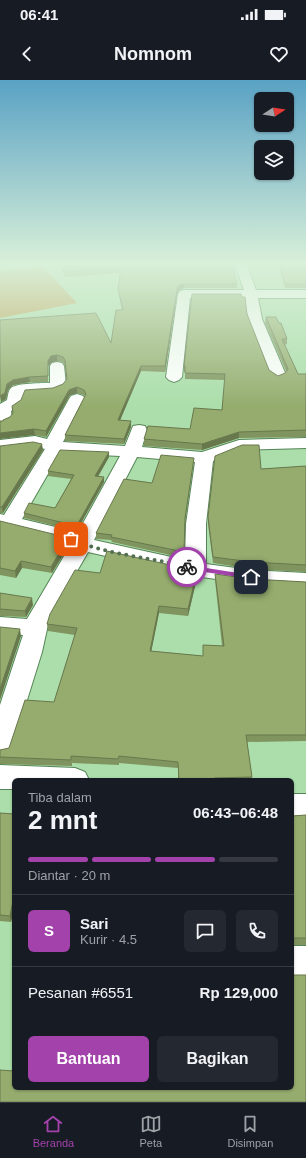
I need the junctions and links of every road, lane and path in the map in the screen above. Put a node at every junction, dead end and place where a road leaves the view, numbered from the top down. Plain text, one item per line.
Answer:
1 (182, 313) edge
2 (254, 313) edge
3 (57, 366) dead end
4 (278, 375) edge
5 (174, 377) dead end
6 (77, 400) dead end
7 (0, 420) edge
8 (139, 430) dead end
9 (306, 443) edge
10 (0, 445) edge
11 (53, 447) junction
12 (131, 452) junction
13 (204, 458) junction
14 (3, 520) edge
15 (82, 544) junction
16 (195, 569) junction
17 (306, 580) edge
18 (0, 625) edge
19 (36, 628) junction
20 (0, 745) edge
21 (0, 777) edge
22 (25, 778) edge
23 (294, 807) edge
24 (306, 807) edge
25 (294, 963) edge
26 (306, 963) edge

1 - 5 street
2 - 4 street
3 - 7 street
6 - 11 street
8 - 12 street
9 - 13 street
10 - 11 street
11 - 12 street
11 - 14 street
12 - 13 street
12 - 15 street
13 - 16 street
14 - 15 street
15 - 16 street
15 - 19 street
16 - 17 street
18 - 19 street
19 - 20 street
21 - 22 street
23 - 24 street
25 - 26 street

